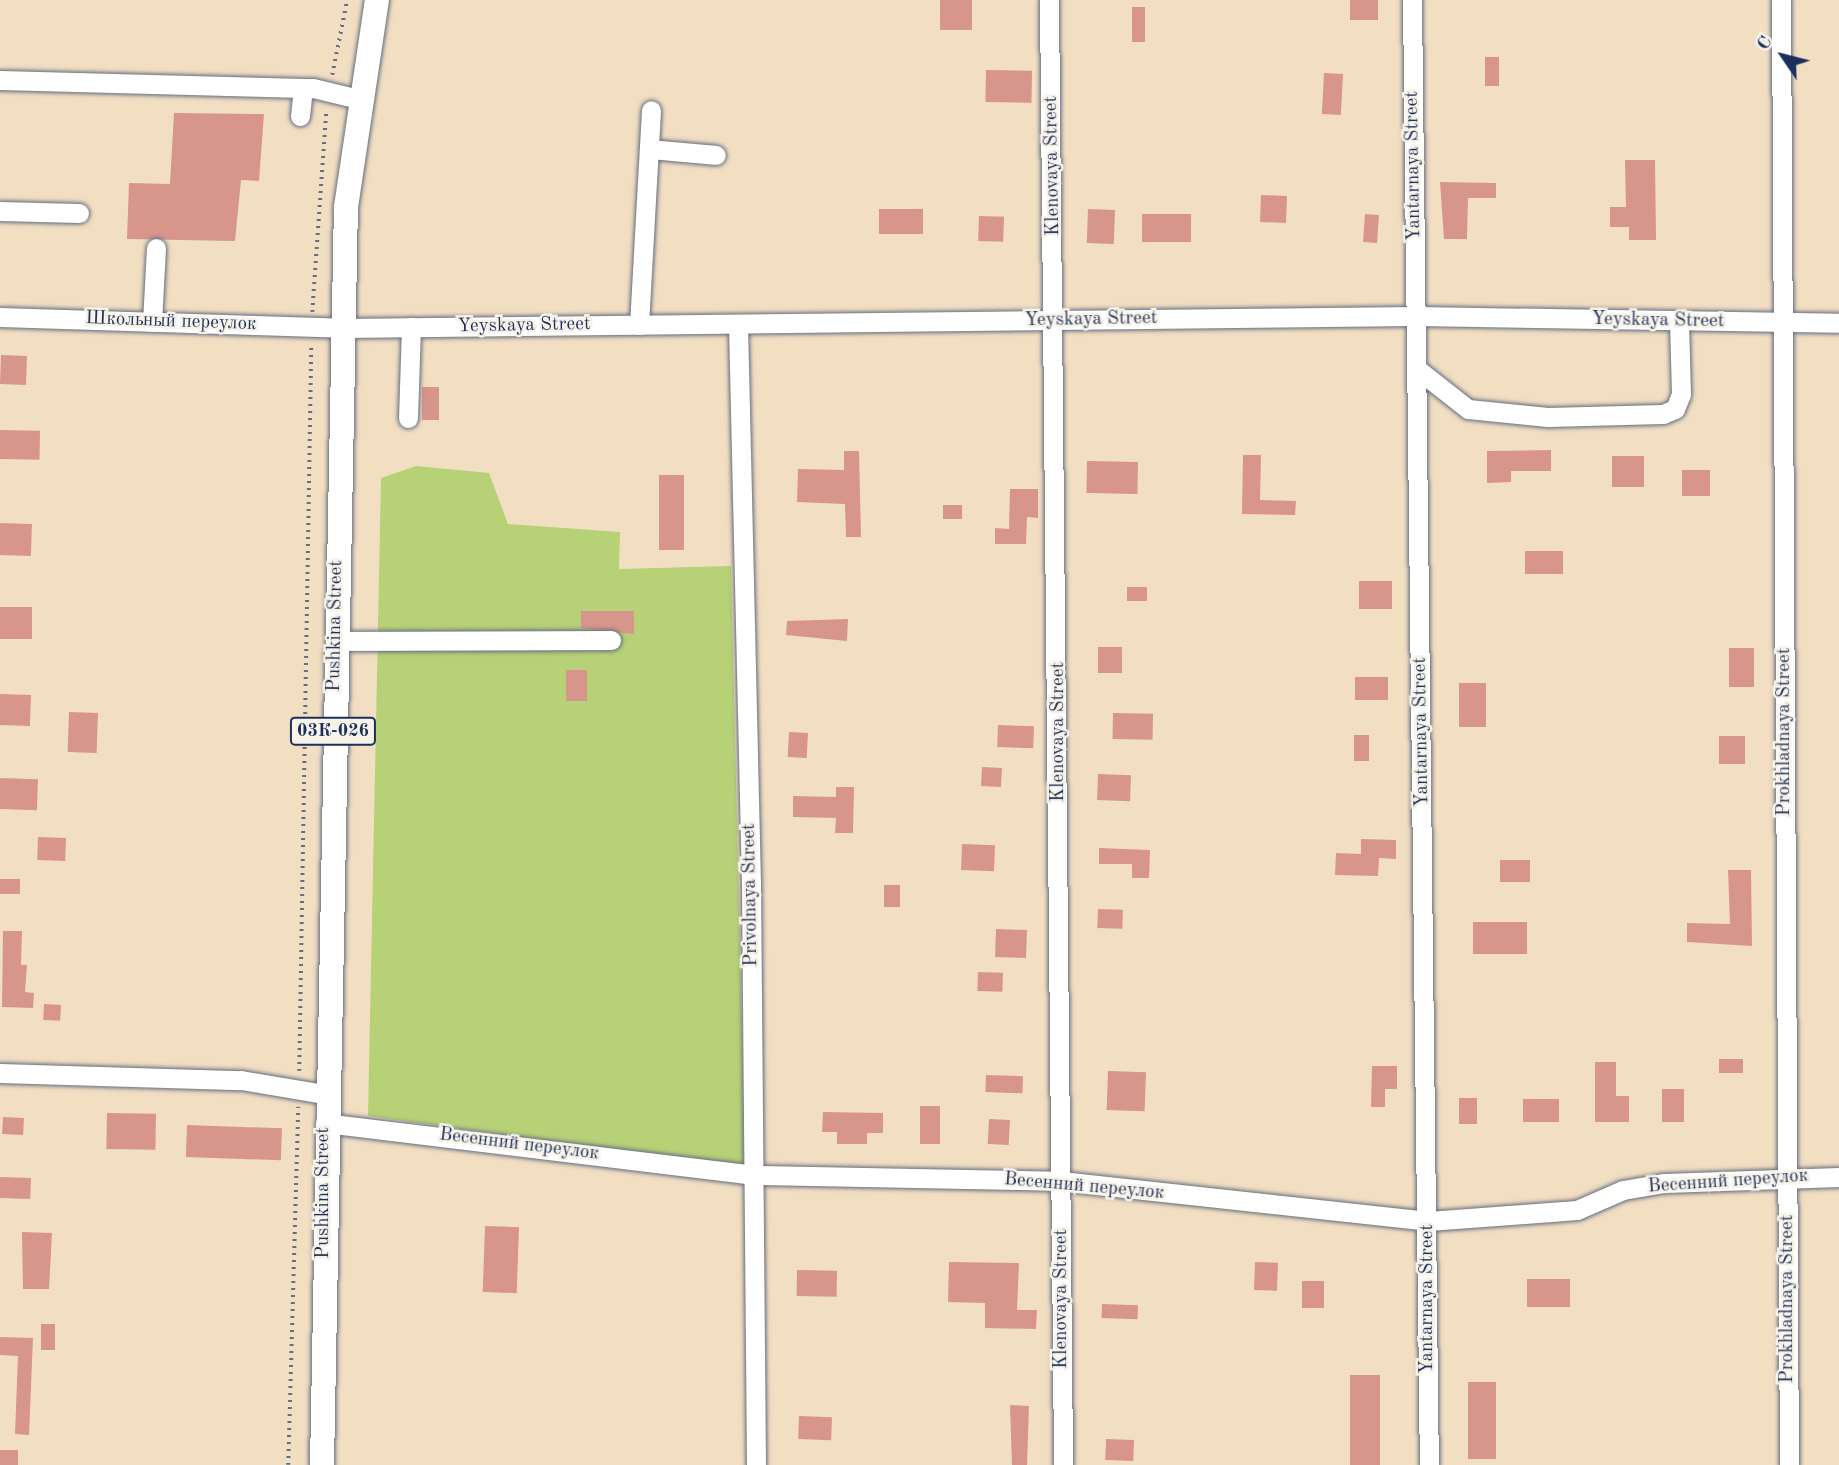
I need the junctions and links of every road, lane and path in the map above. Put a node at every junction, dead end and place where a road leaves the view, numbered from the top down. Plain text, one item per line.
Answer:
1 (347, 0) edge
2 (377, 0) edge
3 (1049, 0) edge
4 (1412, 0) edge
5 (1781, 0) edge
6 (0, 80) edge
7 (303, 88) junction
8 (329, 92) junction
9 (359, 99) junction
10 (651, 110) dead end
11 (300, 116) dead end
12 (649, 149) junction
13 (716, 155) dead end
14 (0, 211) edge
15 (79, 214) dead end
16 (156, 248) dead end
17 (1416, 316) junction
18 (0, 317) edge
19 (1056, 320) junction
20 (1679, 321) junction
21 (152, 322) junction
22 (1779, 323) junction
23 (1839, 323) edge
24 (738, 324) junction
25 (639, 325) junction
26 (311, 327) junction
27 (411, 327) junction
28 (342, 328) junction
29 (1417, 369) junction
30 (408, 418) dead end
31 (611, 639) dead end
32 (335, 640) junction
33 (0, 1073) edge
34 (299, 1089) junction
35 (325, 1094) junction
36 (325, 1123) junction
37 (1787, 1174) junction
38 (756, 1175) junction
39 (1839, 1177) edge
40 (1061, 1181) junction
41 (1428, 1221) junction
42 (288, 1465) edge
43 (322, 1465) edge
44 (756, 1465) edge
45 (1063, 1465) edge
46 (1429, 1465) edge
47 (1788, 1465) edge

1 - 8 path
2 - 9 main road, Pushkina Street / 03К-026
3 - 19 street, Klenovaya Street
4 - 17 street, Yantarnaya Street
5 - 22 street, Prokhladnaya Street
6 - 7 street
7 - 8 street
7 - 11 street
8 - 9 street
8 - 26 path
9 - 28 main road, Pushkina Street / 03К-026
10 - 12 street
12 - 13 street
12 - 25 street
14 - 15 street
16 - 21 street
17 - 19 street, Yeyskaya Street
17 - 20 street, Yeyskaya Street
17 - 29 street, Yantarnaya Street
18 - 21 street, Школьный переулок
19 - 24 street, Yeyskaya Street
19 - 40 street, Klenovaya Street
20 - 22 street, Yeyskaya Street
20 - 29 street
21 - 26 street, Школьный переулок
22 - 23 street, Yeyskaya Street
22 - 37 street, Prokhladnaya Street
24 - 25 street, Yeyskaya Street
24 - 38 street, Privolnaya Street
25 - 27 street, Yeyskaya Street
26 - 28 street, Школьный переулок
26 - 34 path
27 - 28 street, Yeyskaya Street
27 - 30 street
28 - 32 main road, Pushkina Street / 03К-026
29 - 41 street, Yantarnaya Street
31 - 32 street
32 - 35 main road, Pushkina Street / 03К-026
33 - 34 street
34 - 35 street
34 - 42 path
35 - 36 main road, Pushkina Street / 03К-026
36 - 38 street, Весенний переулок
36 - 43 main road, Pushkina Street / 03К-026
37 - 39 street, Весенний переулок
37 - 41 street, Весенний переулок
37 - 47 street, Prokhladnaya Street
38 - 40 street, Весенний переулок
38 - 44 street, Privolnaya Street
40 - 41 street, Весенний переулок
40 - 45 street, Klenovaya Street
41 - 46 street, Yantarnaya Street

